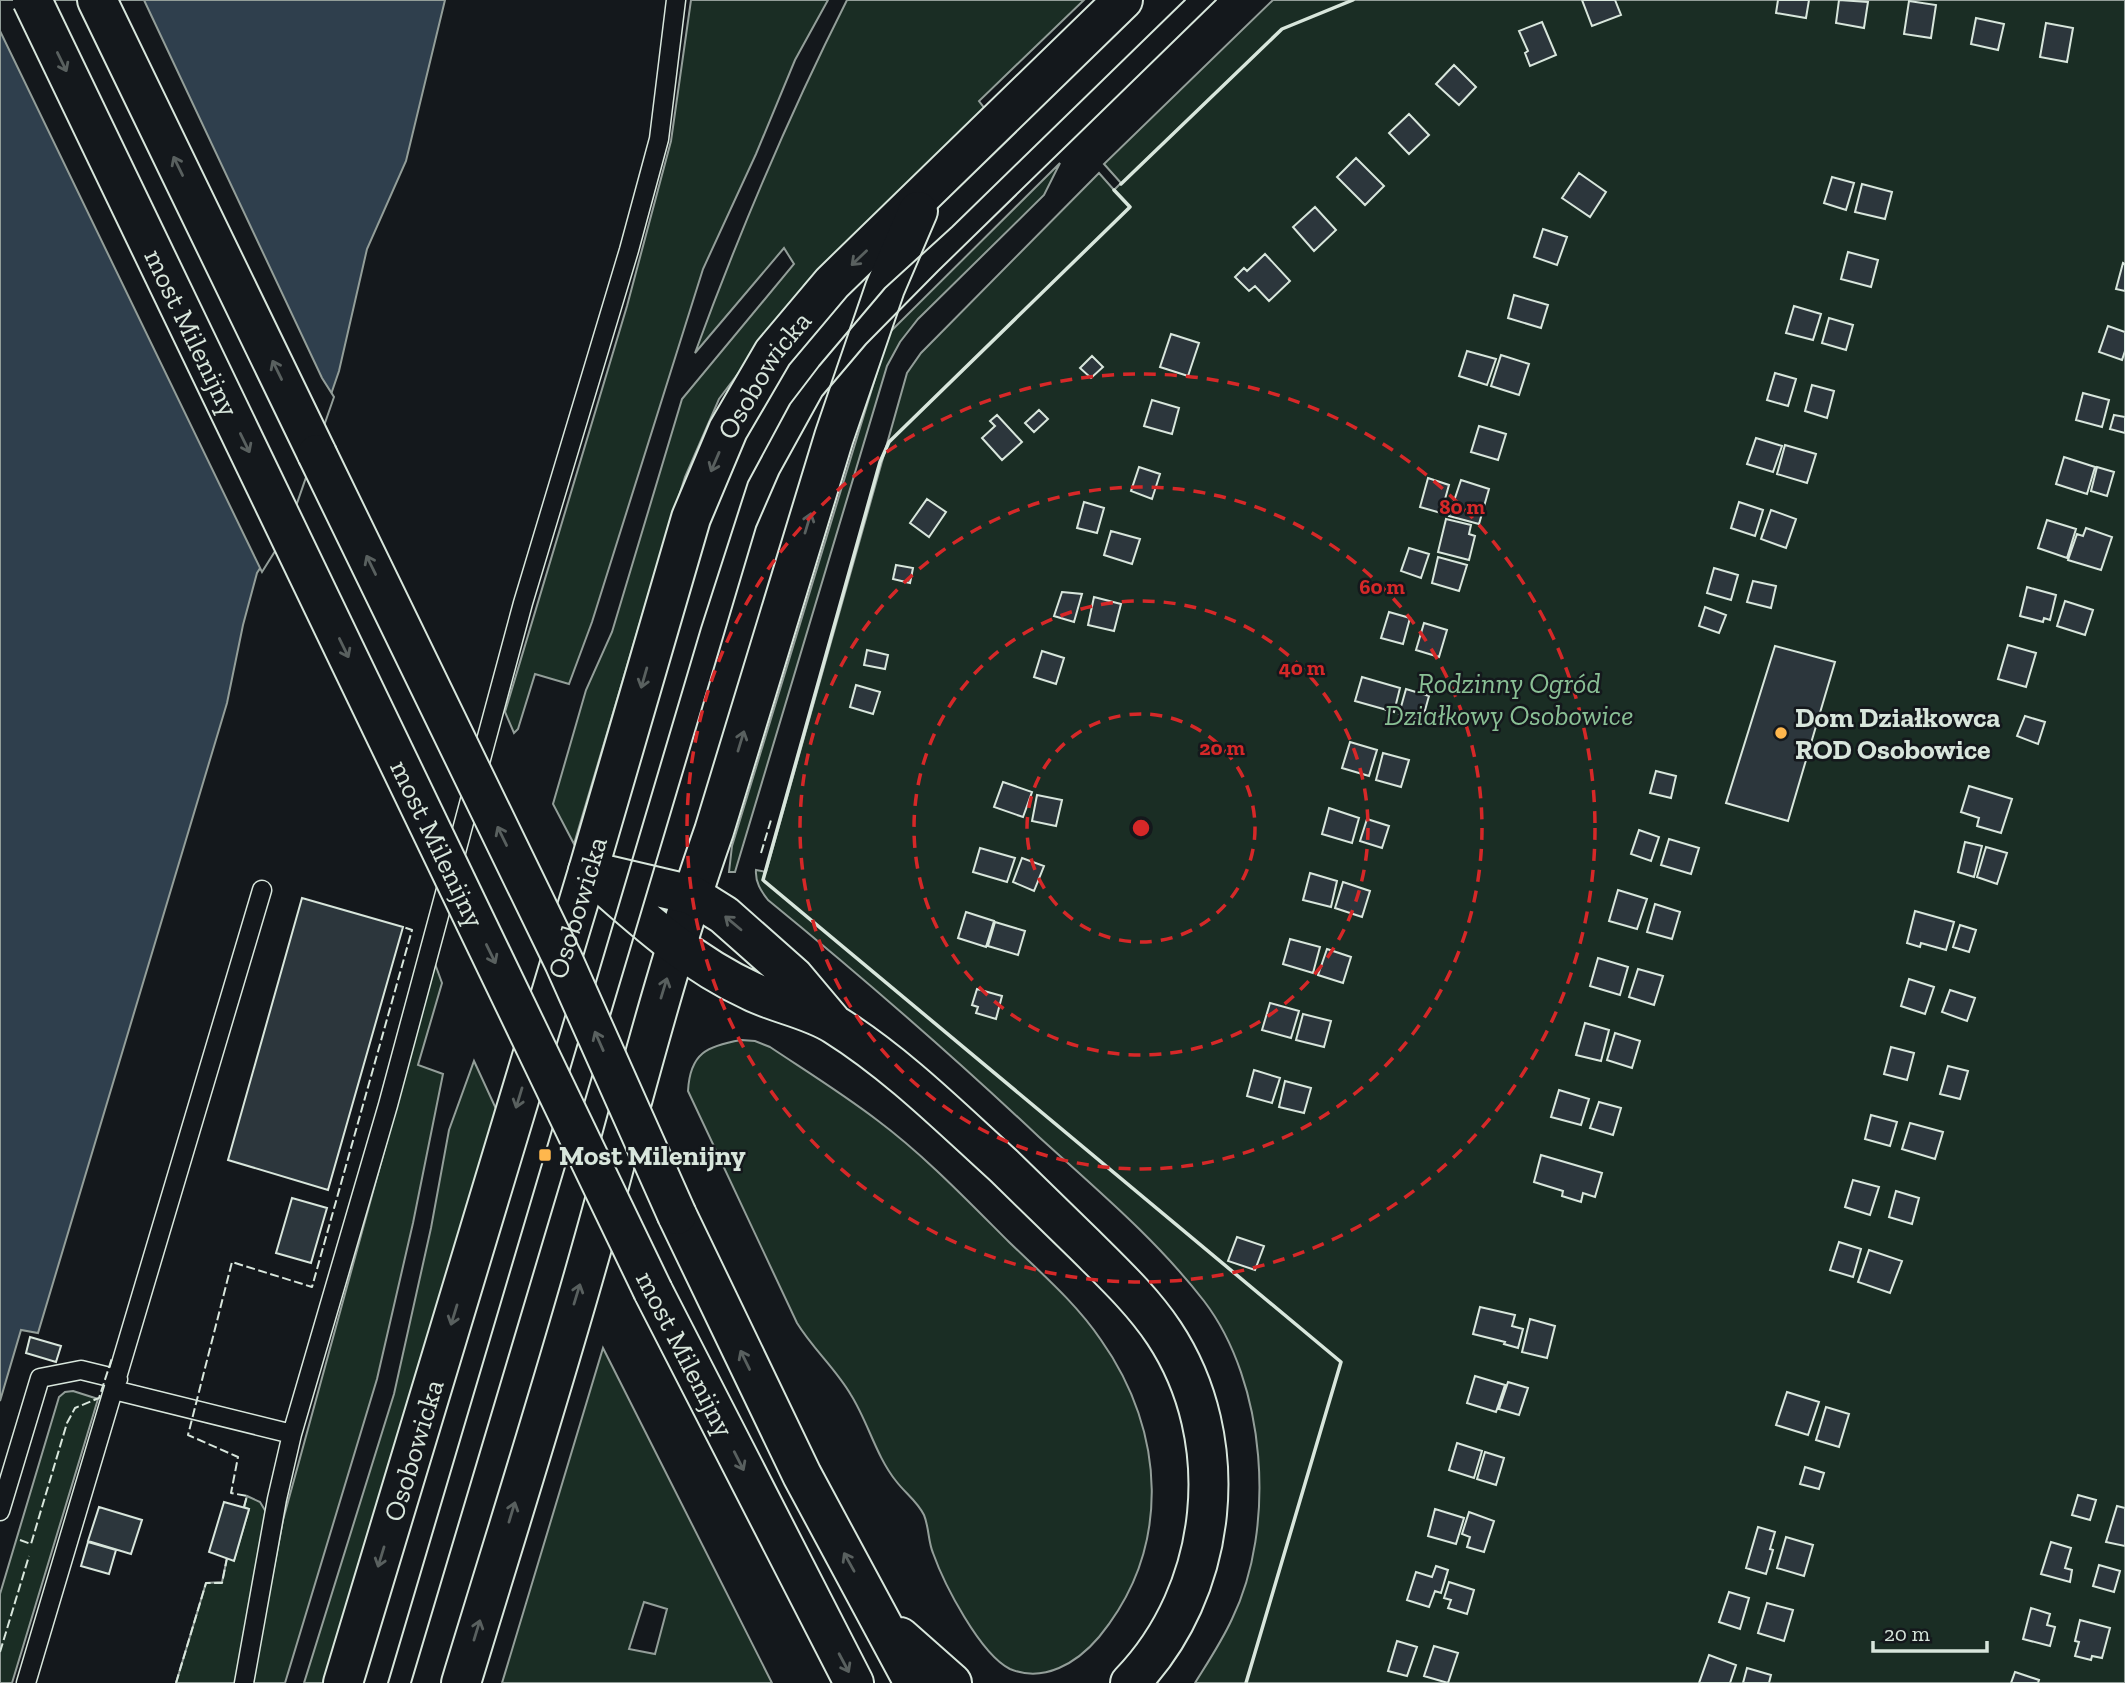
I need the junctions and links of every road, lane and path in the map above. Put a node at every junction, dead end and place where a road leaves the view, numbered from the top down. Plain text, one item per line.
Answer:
1 (32, 0) edge
2 (97, 0) edge
3 (676, 0) edge
4 (1124, 0) edge
5 (926, 193) junction
6 (588, 870) junction
7 (262, 890) dead end
8 (692, 895) junction
9 (676, 947) junction
10 (832, 1023) junction
11 (116, 1385) junction
12 (292, 1434) junction
13 (0, 1511) edge
14 (882, 1622) junction
15 (26, 1683) edge
16 (244, 1683) edge
17 (342, 1683) edge
18 (461, 1683) edge
19 (854, 1683) edge
20 (914, 1683) edge
21 (952, 1683) edge
22 (1130, 1683) edge

1 -> 19 main road, most Milenijny, bridge
14 -> 2 main road, most Milenijny, bridge
3 - 12 lane
4 - 5 main road, Osobowicka
5 -> 6 main road, Osobowicka
8 -> 5 main road, Osobowicka
6 - 8 main road
6 - 9 main road
6 -> 17 main road, Osobowicka
7 - 11 lane
8 - 9 main road, Osobowicka
10 -> 8 main road
9 - 10 main road
18 -> 9 main road, Osobowicka
10 - 22 main road
11 - 12 lane
11 - 13 lane
11 - 15 lane
12 - 16 lane
14 - 20 main road, most Milenijny
14 - 21 main road

